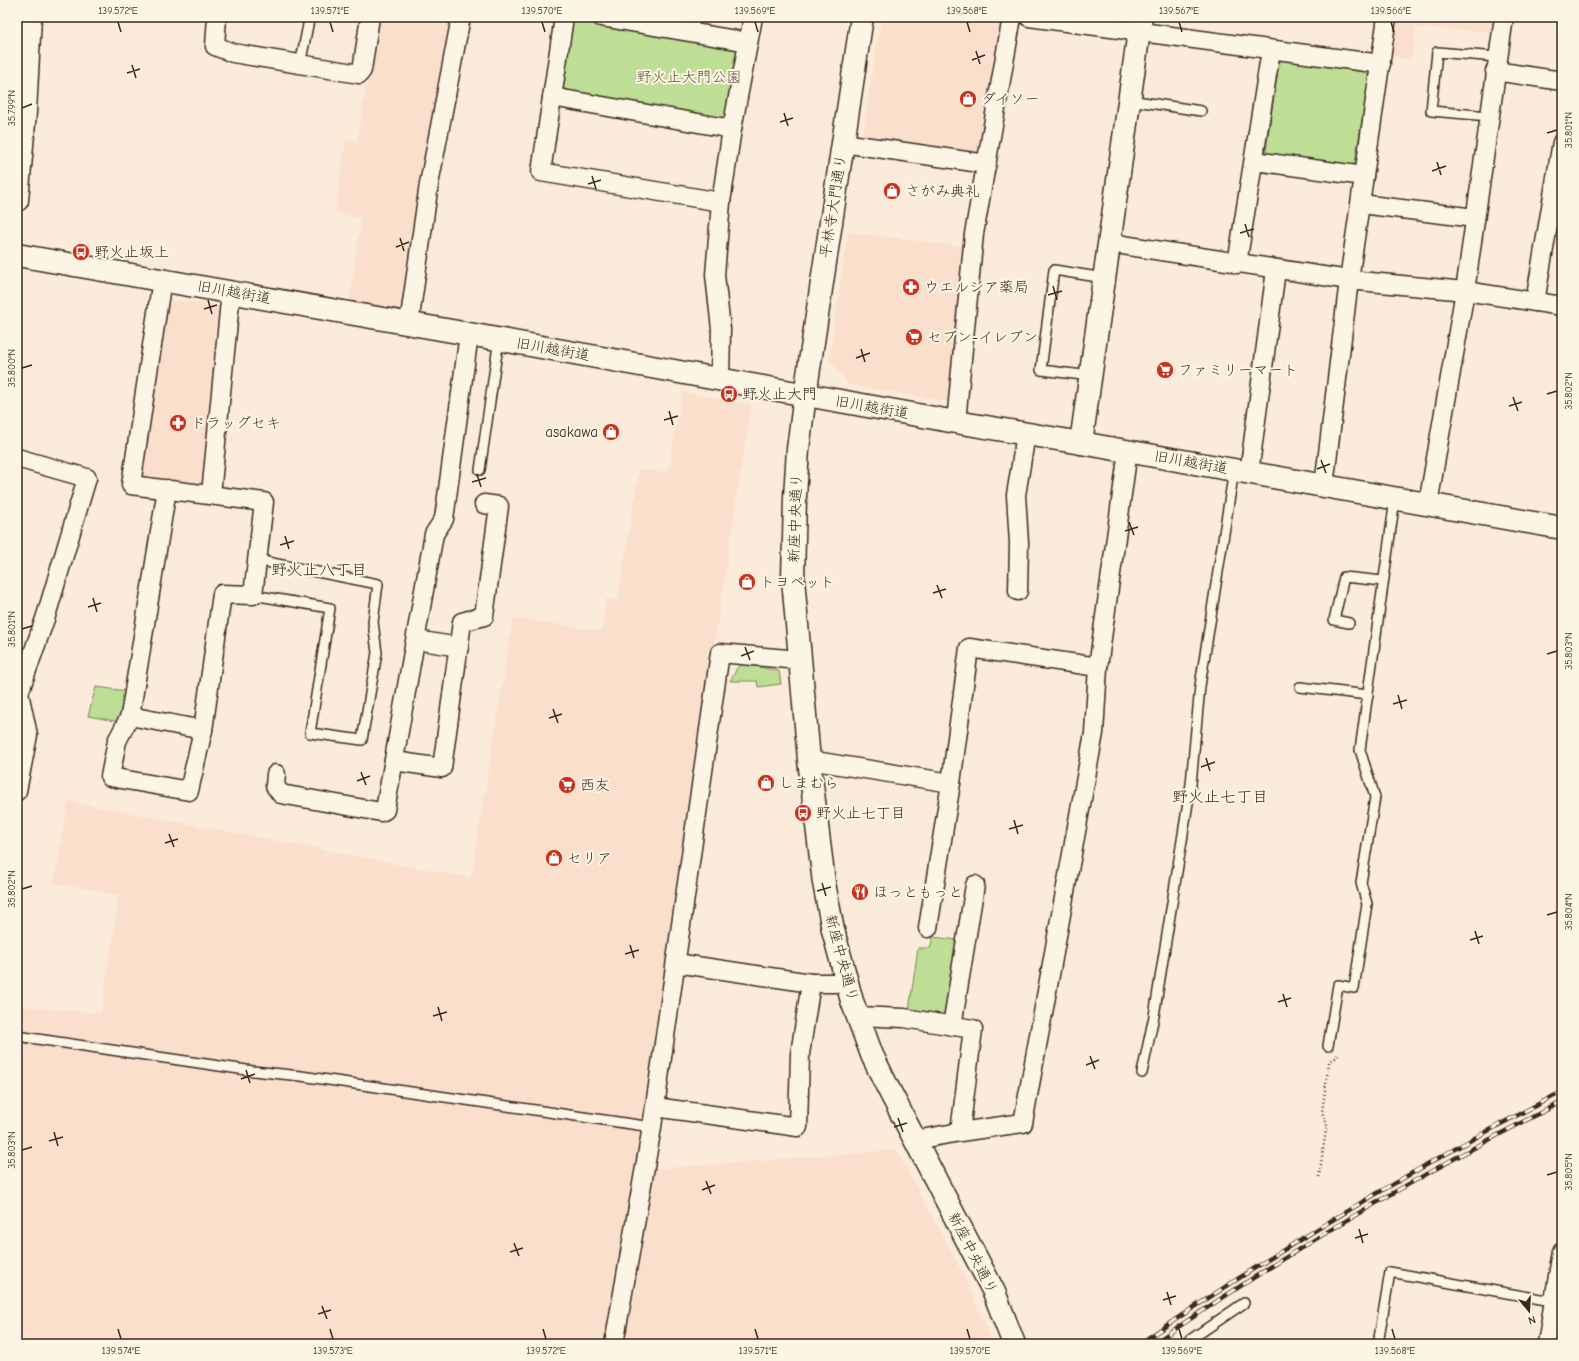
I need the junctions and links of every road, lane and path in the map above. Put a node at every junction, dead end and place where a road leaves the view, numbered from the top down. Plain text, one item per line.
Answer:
1 (30, 17) edge
2 (217, 17) edge
3 (370, 17) edge
4 (461, 17) edge
5 (564, 17) edge
6 (601, 17) edge
7 (753, 17) edge
8 (862, 17) edge
9 (1012, 17) edge
10 (1029, 17) edge
11 (1387, 17) edge
12 (1504, 17) edge
13 (309, 20) dead end
14 (640, 20) edge
15 (1140, 24) edge
16 (693, 25) edge
17 (748, 42) junction
18 (1271, 50) junction
19 (1381, 64) junction
20 (1496, 64) junction
21 (300, 65) junction
22 (1562, 81) edge
23 (552, 97) junction
24 (1130, 100) junction
25 (1201, 111) dead end
26 (1489, 116) junction
27 (732, 129) junction
28 (1562, 142) edge
29 (843, 143) junction
30 (1255, 161) junction
31 (987, 164) junction
32 (1364, 176) junction
33 (17, 200) edge
34 (721, 202) junction
35 (1361, 204) junction
36 (1475, 218) junction
37 (1110, 243) junction
38 (17, 255) edge
39 (1238, 264) junction
40 (1276, 270) junction
41 (162, 279) junction
42 (1104, 279) junction
43 (1349, 280) junction
44 (1465, 291) junction
45 (231, 292) junction
46 (1535, 302) junction
47 (1562, 306) edge
48 (409, 324) junction
49 (469, 334) junction
50 (499, 339) junction
51 (1091, 376) junction
52 (720, 379) junction
53 (805, 395) junction
54 (956, 422) junction
55 (1026, 434) junction
56 (1081, 443) junction
57 (1128, 451) junction
58 (18, 460) edge
59 (480, 470) dead end
60 (1242, 471) junction
61 (1324, 486) junction
62 (166, 489) junction
63 (211, 494) junction
64 (1395, 499) junction
65 (484, 504) dead end
66 (1428, 504) junction
67 (1562, 528) edge
68 (257, 560) junction
69 (1383, 581) junction
70 (1018, 591) dead end
71 (253, 595) junction
72 (1349, 623) dead end
73 (416, 640) junction
74 (459, 647) junction
75 (799, 660) junction
76 (1098, 667) junction
77 (1300, 687) dead end
78 (1368, 695) junction
79 (130, 716) junction
80 (203, 730) junction
81 (809, 760) junction
82 (394, 761) junction
83 (276, 774) dead end
84 (951, 783) junction
85 (17, 790) edge
86 (975, 885) dead end
87 (928, 928) dead end
88 (676, 963) junction
89 (811, 983) junction
90 (846, 983) junction
91 (858, 1016) junction
92 (952, 1026) junction
93 (17, 1036) edge
94 (1328, 1046) dead end
95 (1338, 1049) dead end
96 (1142, 1073) dead end
97 (655, 1107) junction
98 (652, 1127) junction
99 (960, 1132) junction
100 (914, 1140) junction
101 (1319, 1177) dead end
102 (1562, 1251) edge
103 (1244, 1303) dead end
104 (1558, 1303) edge
105 (614, 1344) edge
106 (1014, 1344) edge
107 (1184, 1344) edge
108 (1378, 1344) edge
109 (1547, 1344) edge

1 - 33 street
2 - 21 street
3 - 21 street
4 - 48 street
5 - 23 street
6 - 14 street
7 - 17 street
8 - 29 street, 平林寺大門通り
9 - 31 street
10 - 15 street
11 - 19 street
12 - 20 street
13 - 21 lane
14 - 16 street
15 - 18 street
15 - 24 street
16 - 17 street
17 - 27 street
18 - 19 street
18 - 30 street
19 - 32 street
20 - 22 street
20 - 26 street
20 - 26 lane
23 - 27 street
23 - 34 street
24 - 25 lane
24 - 37 street
26 - 36 street
27 - 34 street
28 - 46 street
29 - 31 street
29 - 53 street, 平林寺大門通り
30 - 32 street
30 - 39 street
31 - 54 street
32 - 35 street
34 - 52 street
35 - 36 street
35 - 43 street
36 - 44 street
37 - 39 street
37 - 42 street
38 - 41 street, 旧川越街道
39 - 40 street
40 - 43 street
40 - 60 street
41 - 45 street, 旧川越街道
41 - 62 street
42 - 51 street
42 - 51 lane
43 - 44 street
43 - 61 street
44 - 46 street
44 - 66 street
45 - 48 street, 旧川越街道
45 - 63 street
46 - 47 street
48 - 49 street, 旧川越街道
49 - 50 street, 旧川越街道
49 - 73 street
50 - 52 street, 旧川越街道
50 - 59 lane
51 - 56 street
52 - 53 street, 旧川越街道
53 - 54 street, 旧川越街道
53 - 75 street, 新座中央通り
54 - 55 street, 旧川越街道
55 - 56 street, 旧川越街道
55 - 70 street
56 - 57 street, 旧川越街道
57 - 60 street, 旧川越街道
57 - 76 street
58 - 85 street
60 - 61 street, 旧川越街道
60 - 96 lane
61 - 64 street, 旧川越街道
62 - 63 street
62 - 79 street
63 - 68 street
64 - 66 street, 旧川越街道
64 - 69 lane
65 - 74 street
66 - 67 street, 旧川越街道
68 - 71 street
68 - 71 lane
69 - 72 lane
69 - 78 lane
71 - 80 street
73 - 74 street
73 - 82 street
74 - 82 street
75 - 81 street, 新座中央通り
75 - 88 street
76 - 84 street
76 - 99 street
77 - 78 lane
78 - 94 lane
79 - 80 street
79 - 80 street
81 - 84 street
81 - 90 street, 新座中央通り
82 - 83 street
84 - 87 street
86 - 92 street
88 - 89 street
88 - 97 street
89 - 90 street
89 - 97 street
90 - 91 street, 新座中央通り
91 - 92 street
91 - 100 street, 新座中央通り
92 - 99 street
93 - 98 lane
95 - 101 path
97 - 98 street
98 - 105 street
99 - 100 street
100 - 106 street, 新座中央通り
102 - 104 street
103 - 107 lane
104 - 108 lane
104 - 109 street

